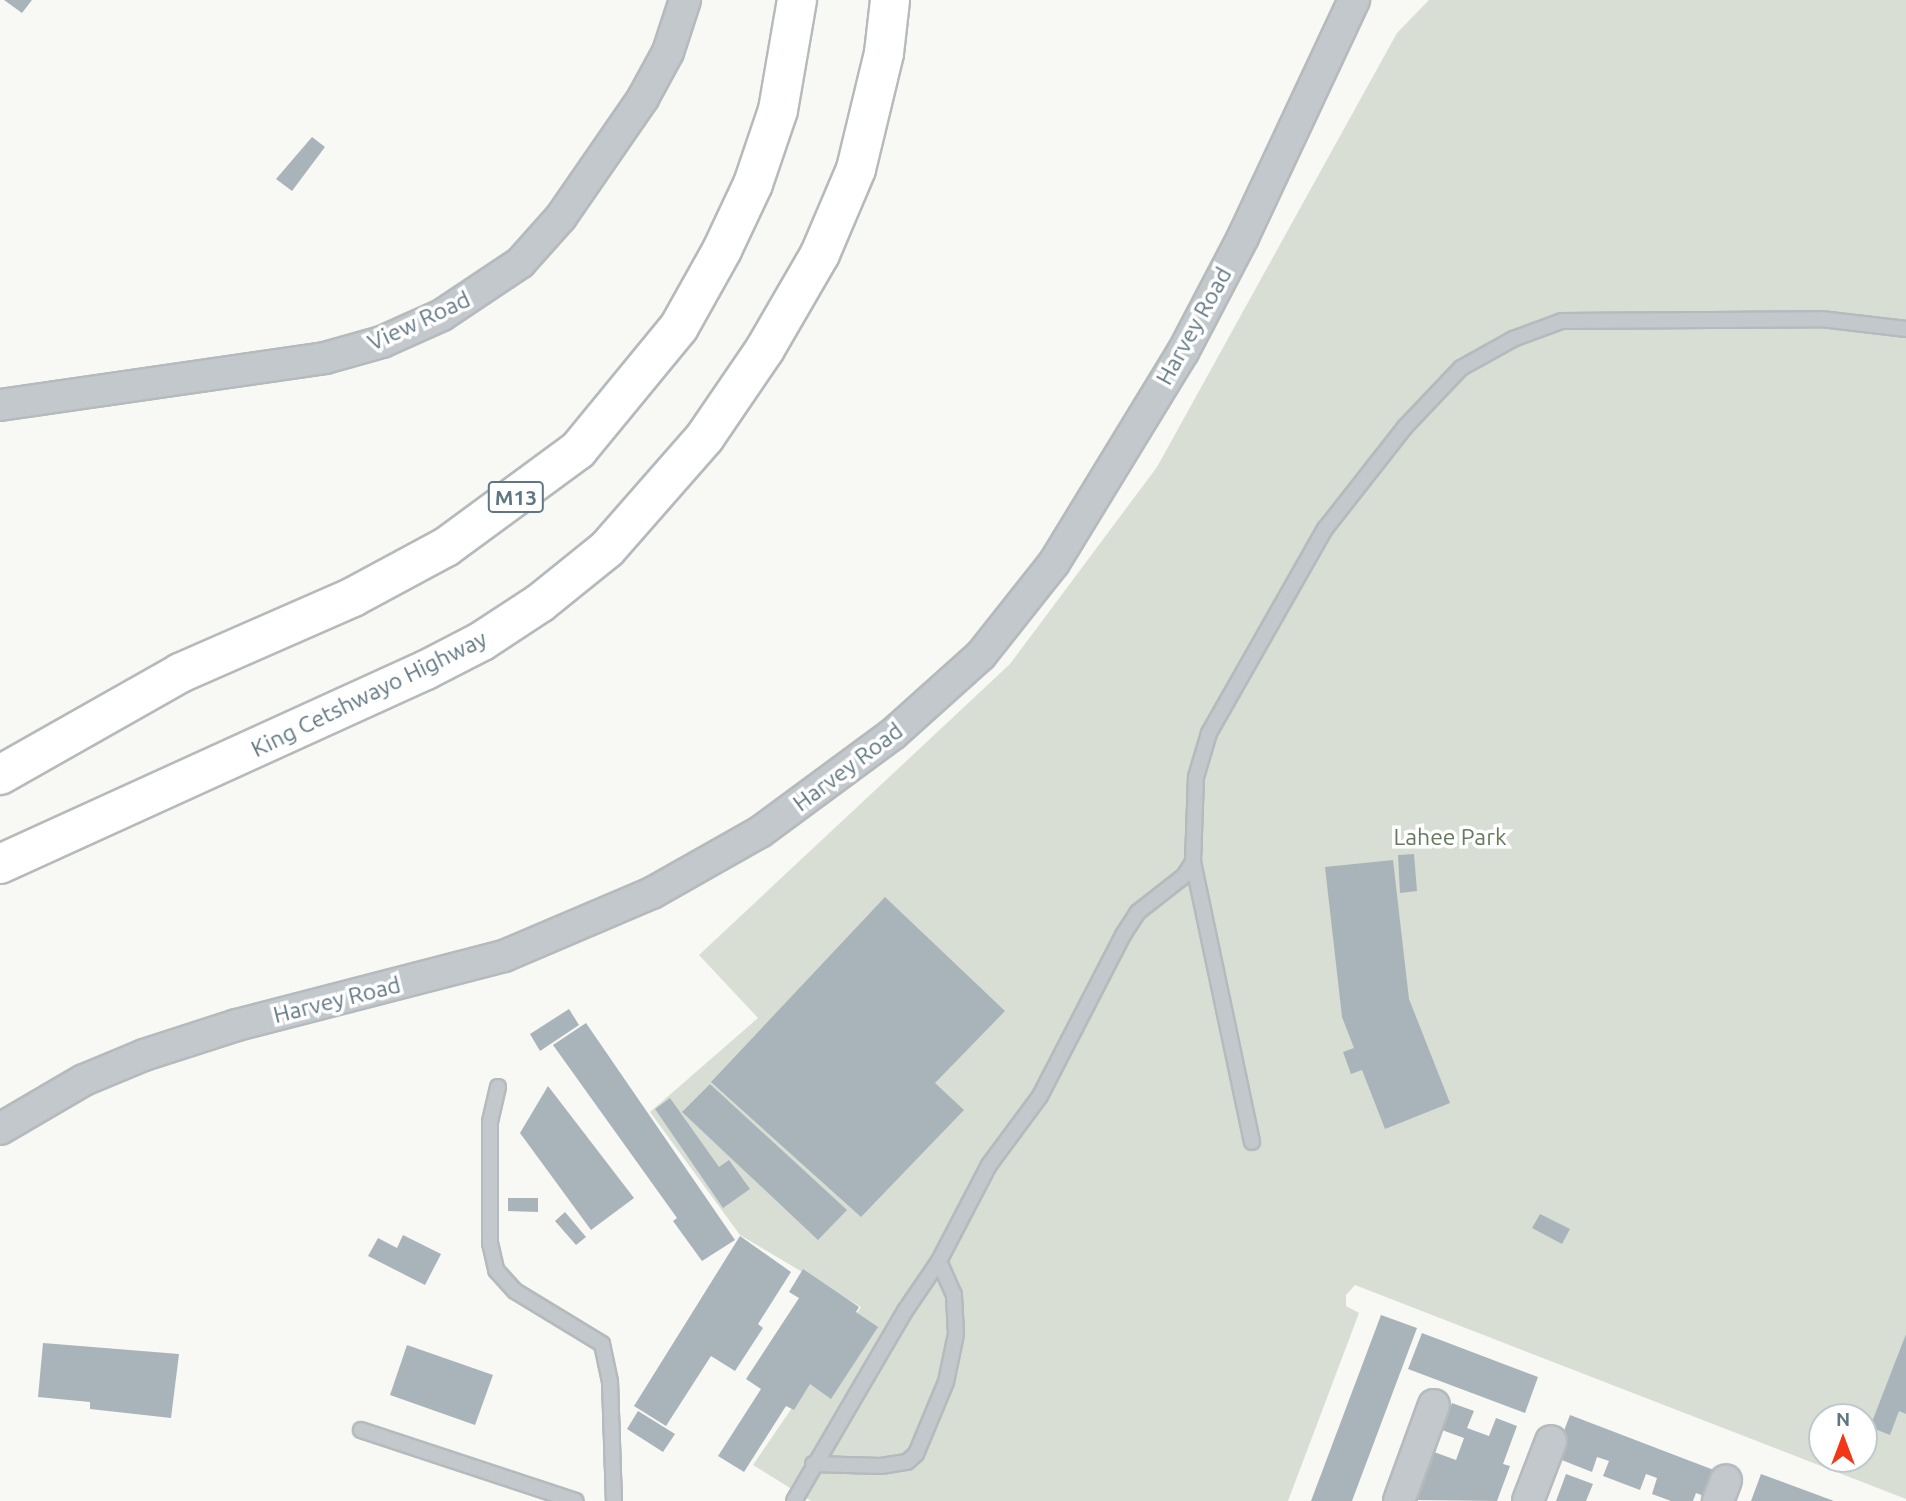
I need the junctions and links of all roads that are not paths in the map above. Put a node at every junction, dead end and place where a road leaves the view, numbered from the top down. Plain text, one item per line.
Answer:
1 (685, 0) edge
2 (797, 0) edge
3 (890, 0) edge
4 (1354, 0) edge
5 (1906, 330) edge
6 (0, 405) edge
7 (180, 673) junction
8 (0, 755) edge
9 (0, 775) edge
10 (44, 846) junction
11 (1193, 862) junction
12 (0, 864) edge
13 (0, 881) edge
14 (498, 1087) dead end
15 (0, 1129) edge
16 (1252, 1142) dead end
17 (939, 1261) junction
18 (1434, 1405) dead end
19 (361, 1430) dead end
20 (1551, 1441) dead end
21 (813, 1464) junction
22 (576, 1501) edge
23 (614, 1501) edge
24 (794, 1501) edge
25 (1399, 1501) edge
26 (1528, 1501) edge

1 - 6 street, View Road
2 - 7 highway, M13
3 - 10 highway, King Cetshwayo Highway
4 - 15 street, Harvey Road
5 - 11 lane
7 - 8 highway
7 - 9 highway, M13
10 - 12 highway, King Cetshwayo Highway
10 - 13 highway
11 - 16 lane
11 - 17 lane
14 - 23 lane
17 - 21 lane
17 - 21 lane
18 - 25 street
19 - 22 lane
20 - 26 street
21 - 24 lane

